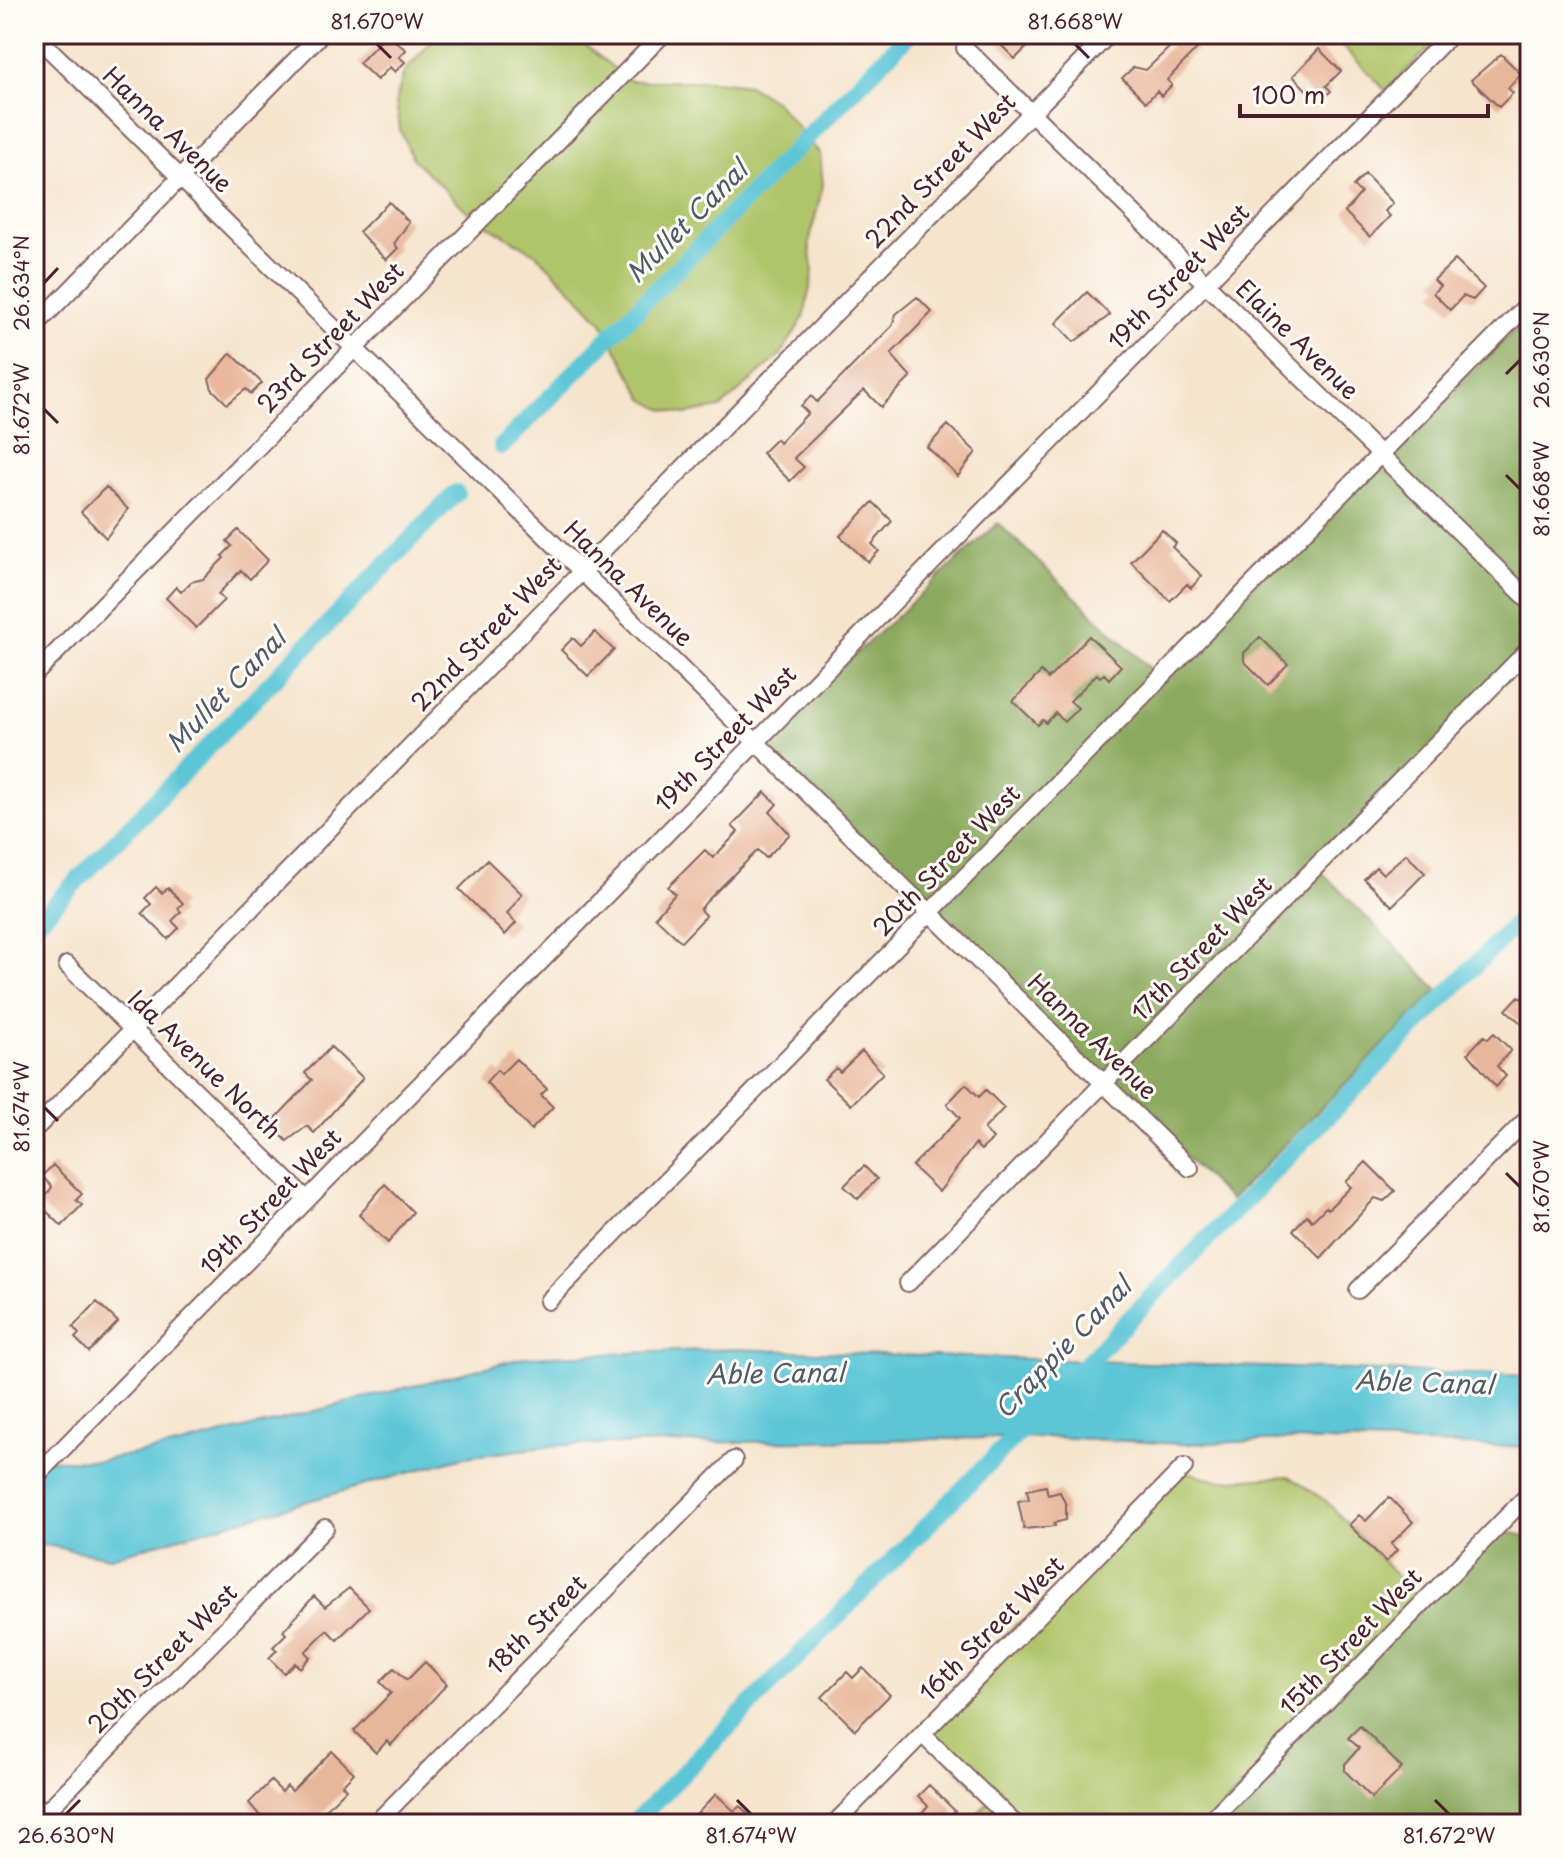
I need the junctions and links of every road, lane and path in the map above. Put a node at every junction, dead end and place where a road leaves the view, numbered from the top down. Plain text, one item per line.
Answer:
1 (34, 34) edge
2 (321, 34) edge
3 (663, 34) edge
4 (1109, 34) edge
5 (1451, 34) edge
6 (965, 48) dead end
7 (1031, 113) junction
8 (181, 177) junction
9 (1206, 284) junction
10 (1530, 302) edge
11 (34, 327) edge
12 (355, 348) junction
13 (1380, 455) junction
14 (581, 572) junction
15 (1530, 601) edge
16 (1530, 648) edge
17 (34, 675) edge
18 (756, 742) junction
19 (930, 913) junction
20 (67, 965) dead end
21 (133, 1029) junction
22 (1105, 1082) junction
23 (1530, 1116) edge
24 (34, 1130) edge
25 (1190, 1168) dead end
26 (307, 1200) junction
27 (908, 1283) dead end
28 (1358, 1290) dead end
29 (548, 1301) dead end
30 (734, 1460) dead end
31 (1184, 1467) dead end
32 (34, 1478) edge
33 (1530, 1493) edge
34 (325, 1528) dead end
35 (922, 1734) junction
36 (42, 1816) edge
37 (375, 1824) edge
38 (834, 1824) edge
39 (1015, 1824) edge
40 (1207, 1824) edge

1 - 8 street, Hanna Avenue
2 - 8 street
3 - 12 street, 23rd Street West
4 - 7 street, 22nd Street West
5 - 9 street, 19th Street West
6 - 7 street, Elaine Avenue
7 - 9 street, Elaine Avenue
7 - 14 street, 22nd Street West
8 - 11 street
8 - 12 street, Hanna Avenue
9 - 13 street, Elaine Avenue
9 - 18 street, 19th Street West
10 - 13 street, 20th Street West
12 - 14 street, Hanna Avenue
12 - 17 street, 23rd Street West
13 - 15 street, Elaine Avenue
13 - 19 street, 20th Street West
14 - 18 street, Hanna Avenue
14 - 21 street, 22nd Street West
16 - 22 street, 17th Street West
18 - 19 street, Hanna Avenue
18 - 26 street, 19th Street West
19 - 22 street, Hanna Avenue
19 - 29 street, 20th Street West
20 - 21 street, Ida Avenue North
21 - 24 street, 22nd Street West
21 - 26 street, Ida Avenue North
22 - 25 street, Hanna Avenue
22 - 27 street, 17th Street West
23 - 28 street
26 - 32 street, 19th Street West
30 - 37 street, 18th Street
31 - 35 street, 16th Street West
33 - 40 street, 15th Street West
34 - 36 street, 20th Street West
35 - 38 street, 16th Street West
35 - 39 street

